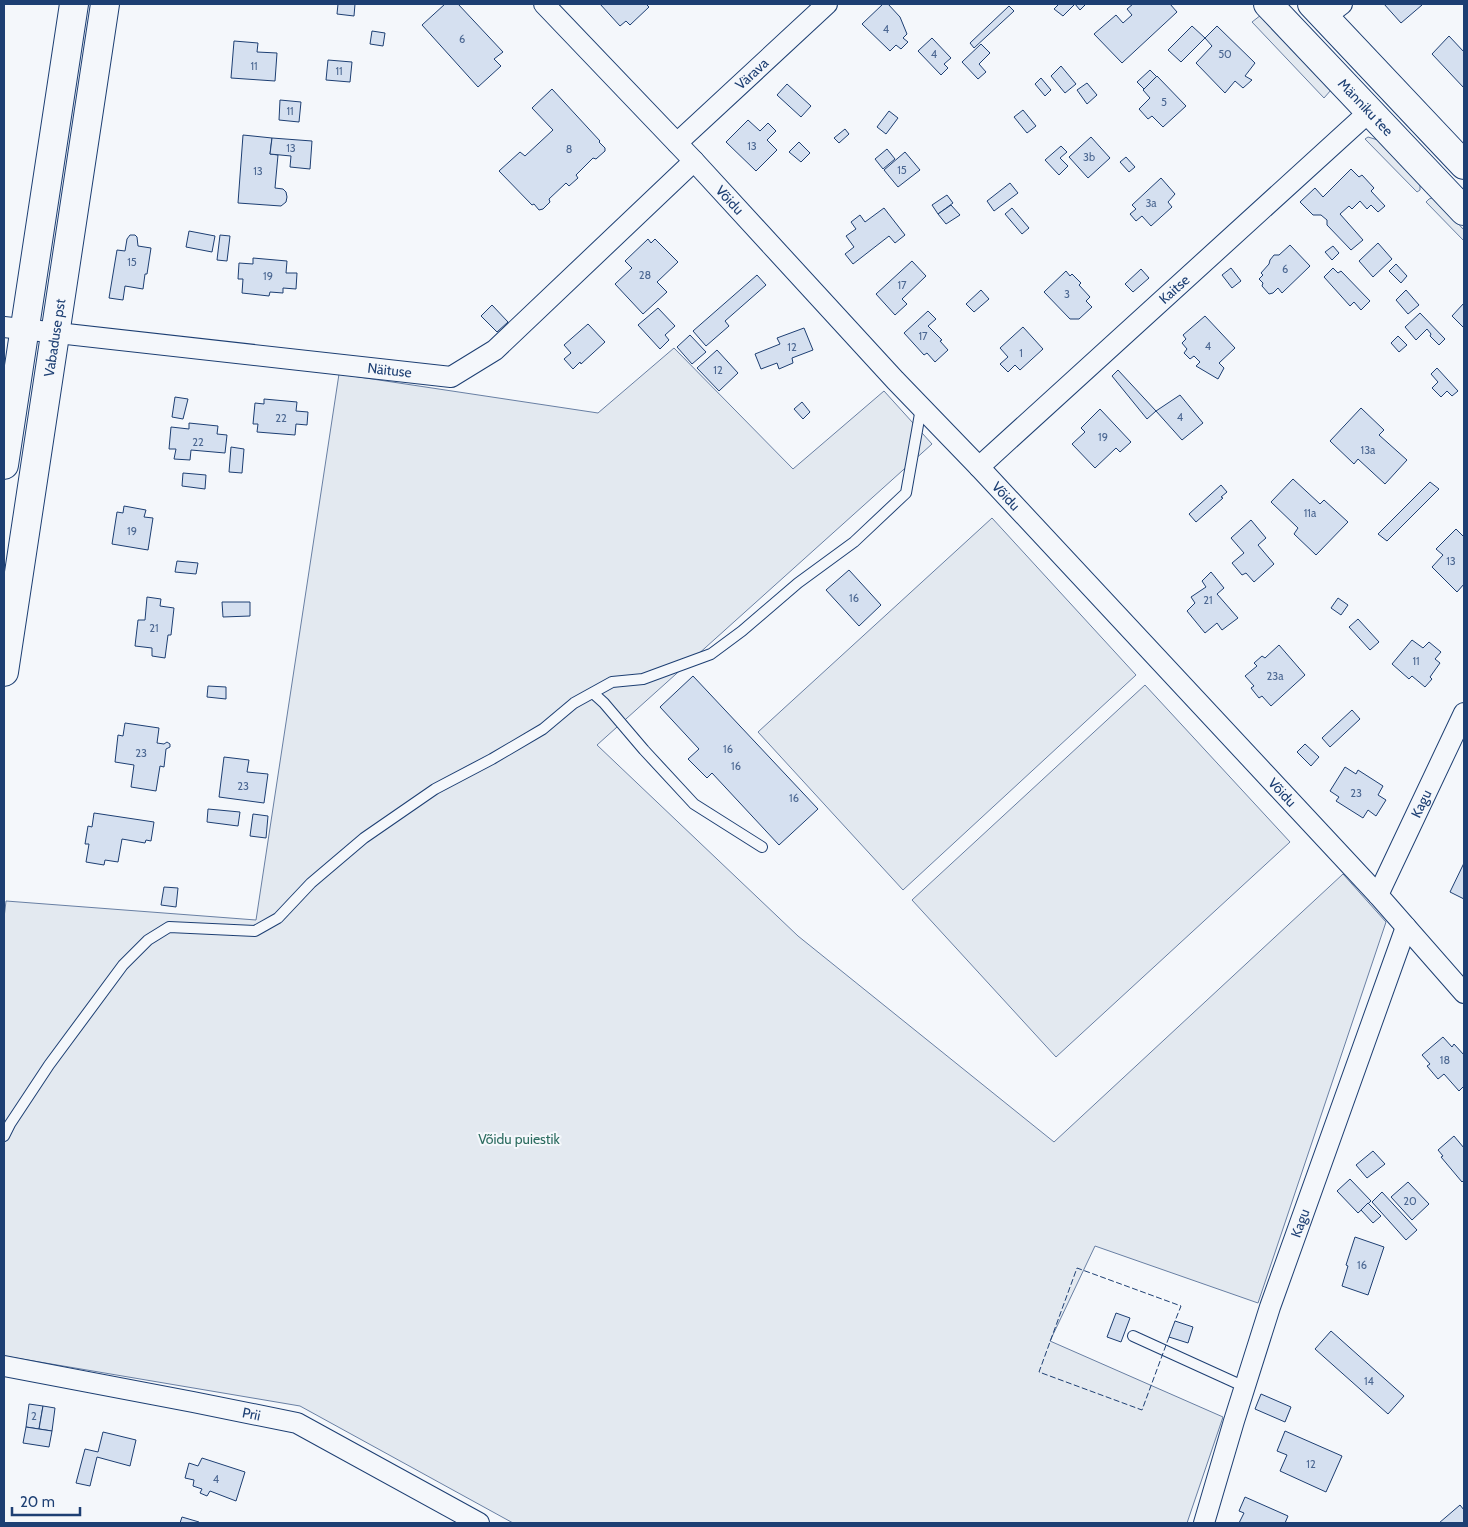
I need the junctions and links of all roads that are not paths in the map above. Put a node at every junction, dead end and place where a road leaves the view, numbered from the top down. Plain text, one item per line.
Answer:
1 (74, 4) edge
2 (105, 4) edge
3 (544, 4) edge
4 (828, 4) edge
5 (1268, 4) edge
6 (1317, 20) edge
7 (1382, 101) junction
8 (677, 143) junction
9 (694, 161) junction
10 (1464, 165) edge
11 (1464, 211) edge
12 (14, 329) edge
13 (56, 334) junction
14 (921, 407) junction
15 (4, 465) edge
16 (979, 467) junction
17 (4, 672) edge
18 (593, 693) junction
19 (1464, 713) edge
20 (762, 847) dead end
21 (1378, 894) junction
22 (1406, 926) junction
23 (1464, 993) edge
24 (4, 1136) edge
25 (1133, 1336) dead end
26 (4, 1366) edge
27 (1245, 1387) junction
28 (479, 1523) edge
29 (1204, 1523) edge

1 - 12 main road
2 - 13 main road, Vabaduse pst
3 - 8 street, Võidu
4 - 8 street, Värava
5 - 6 main road, Männiku tee
6 - 7 main road, Männiku tee
7 - 10 main road, Männiku tee
7 - 11 main road, Männiku tee
7 - 16 street, Kaitse
8 - 9 street, Võidu
9 - 13 street, Näituse
9 - 14 street, Võidu
12 - 13 street, Näituse
12 - 15 main road
13 - 17 main road, Vabaduse pst
14 - 16 street, Võidu
14 - 18 lane
16 - 21 street, Võidu
18 - 20 lane
18 - 24 lane
19 - 21 street, Kagu
21 - 22 street, Võidu
22 - 23 street, Võidu
22 - 27 street, Kagu
25 - 27 lane
26 - 28 street, Prii
27 - 29 street, Kagu

